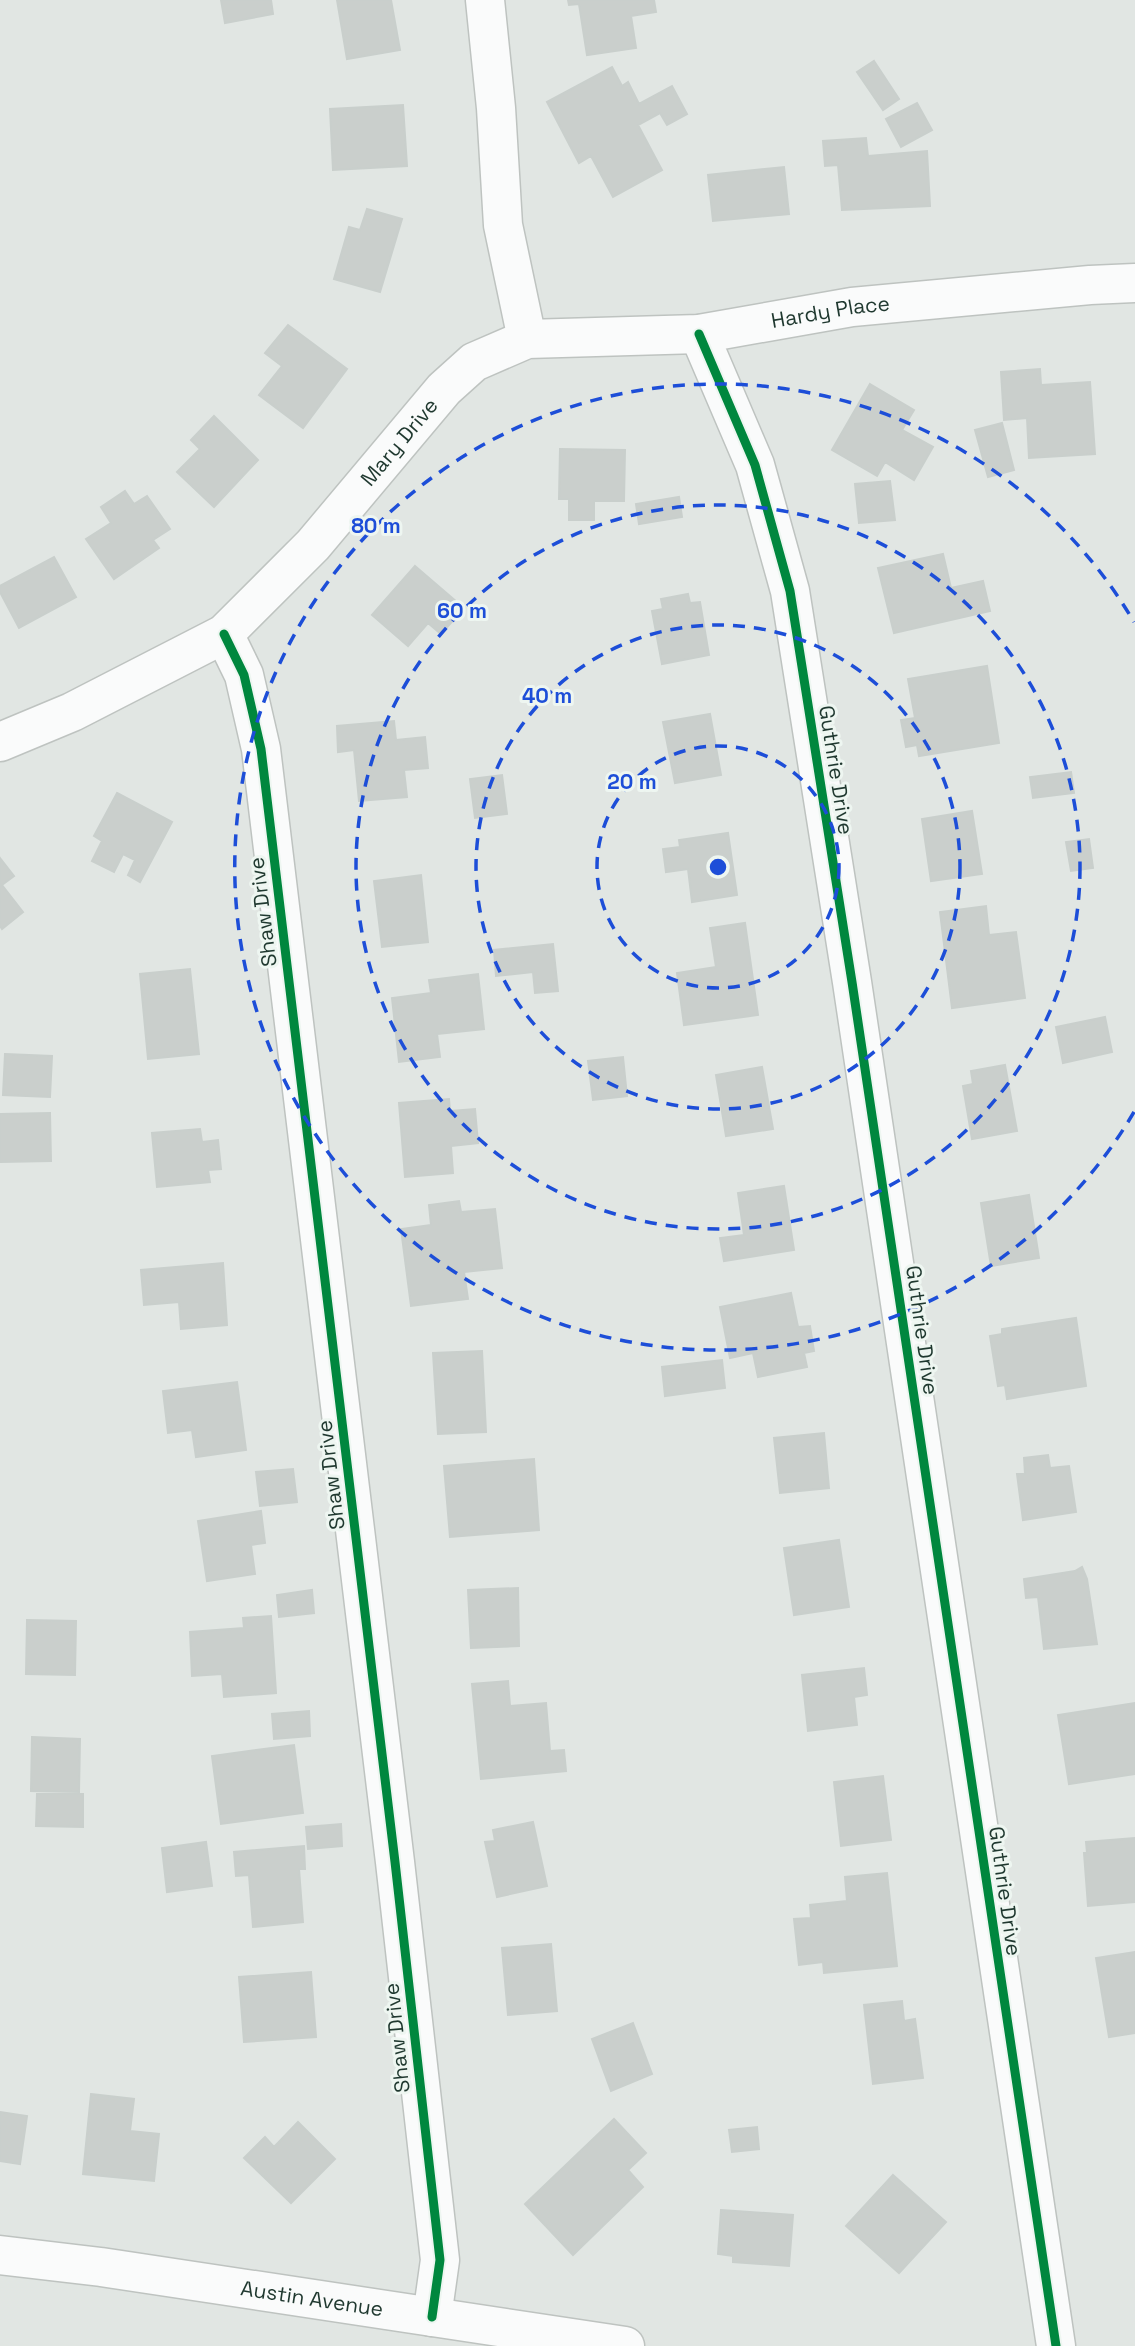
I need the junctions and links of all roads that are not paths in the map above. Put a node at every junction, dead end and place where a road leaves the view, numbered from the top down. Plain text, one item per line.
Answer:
1 (485, 0) edge
2 (1135, 283) edge
3 (699, 334) junction
4 (527, 339) junction
5 (225, 634) junction
6 (0, 742) edge
7 (0, 2255) edge
8 (432, 2317) junction
9 (625, 2346) edge
10 (1056, 2346) edge

1 - 4 street
2 - 3 street, Hardy Place
3 - 4 street, Hardy Place
3 - 10 street, Guthrie Drive
4 - 5 street, Mary Drive
5 - 6 street, Mary Drive
5 - 8 street, Shaw Drive
7 - 8 street, Austin Avenue
8 - 9 street, Austin Avenue

